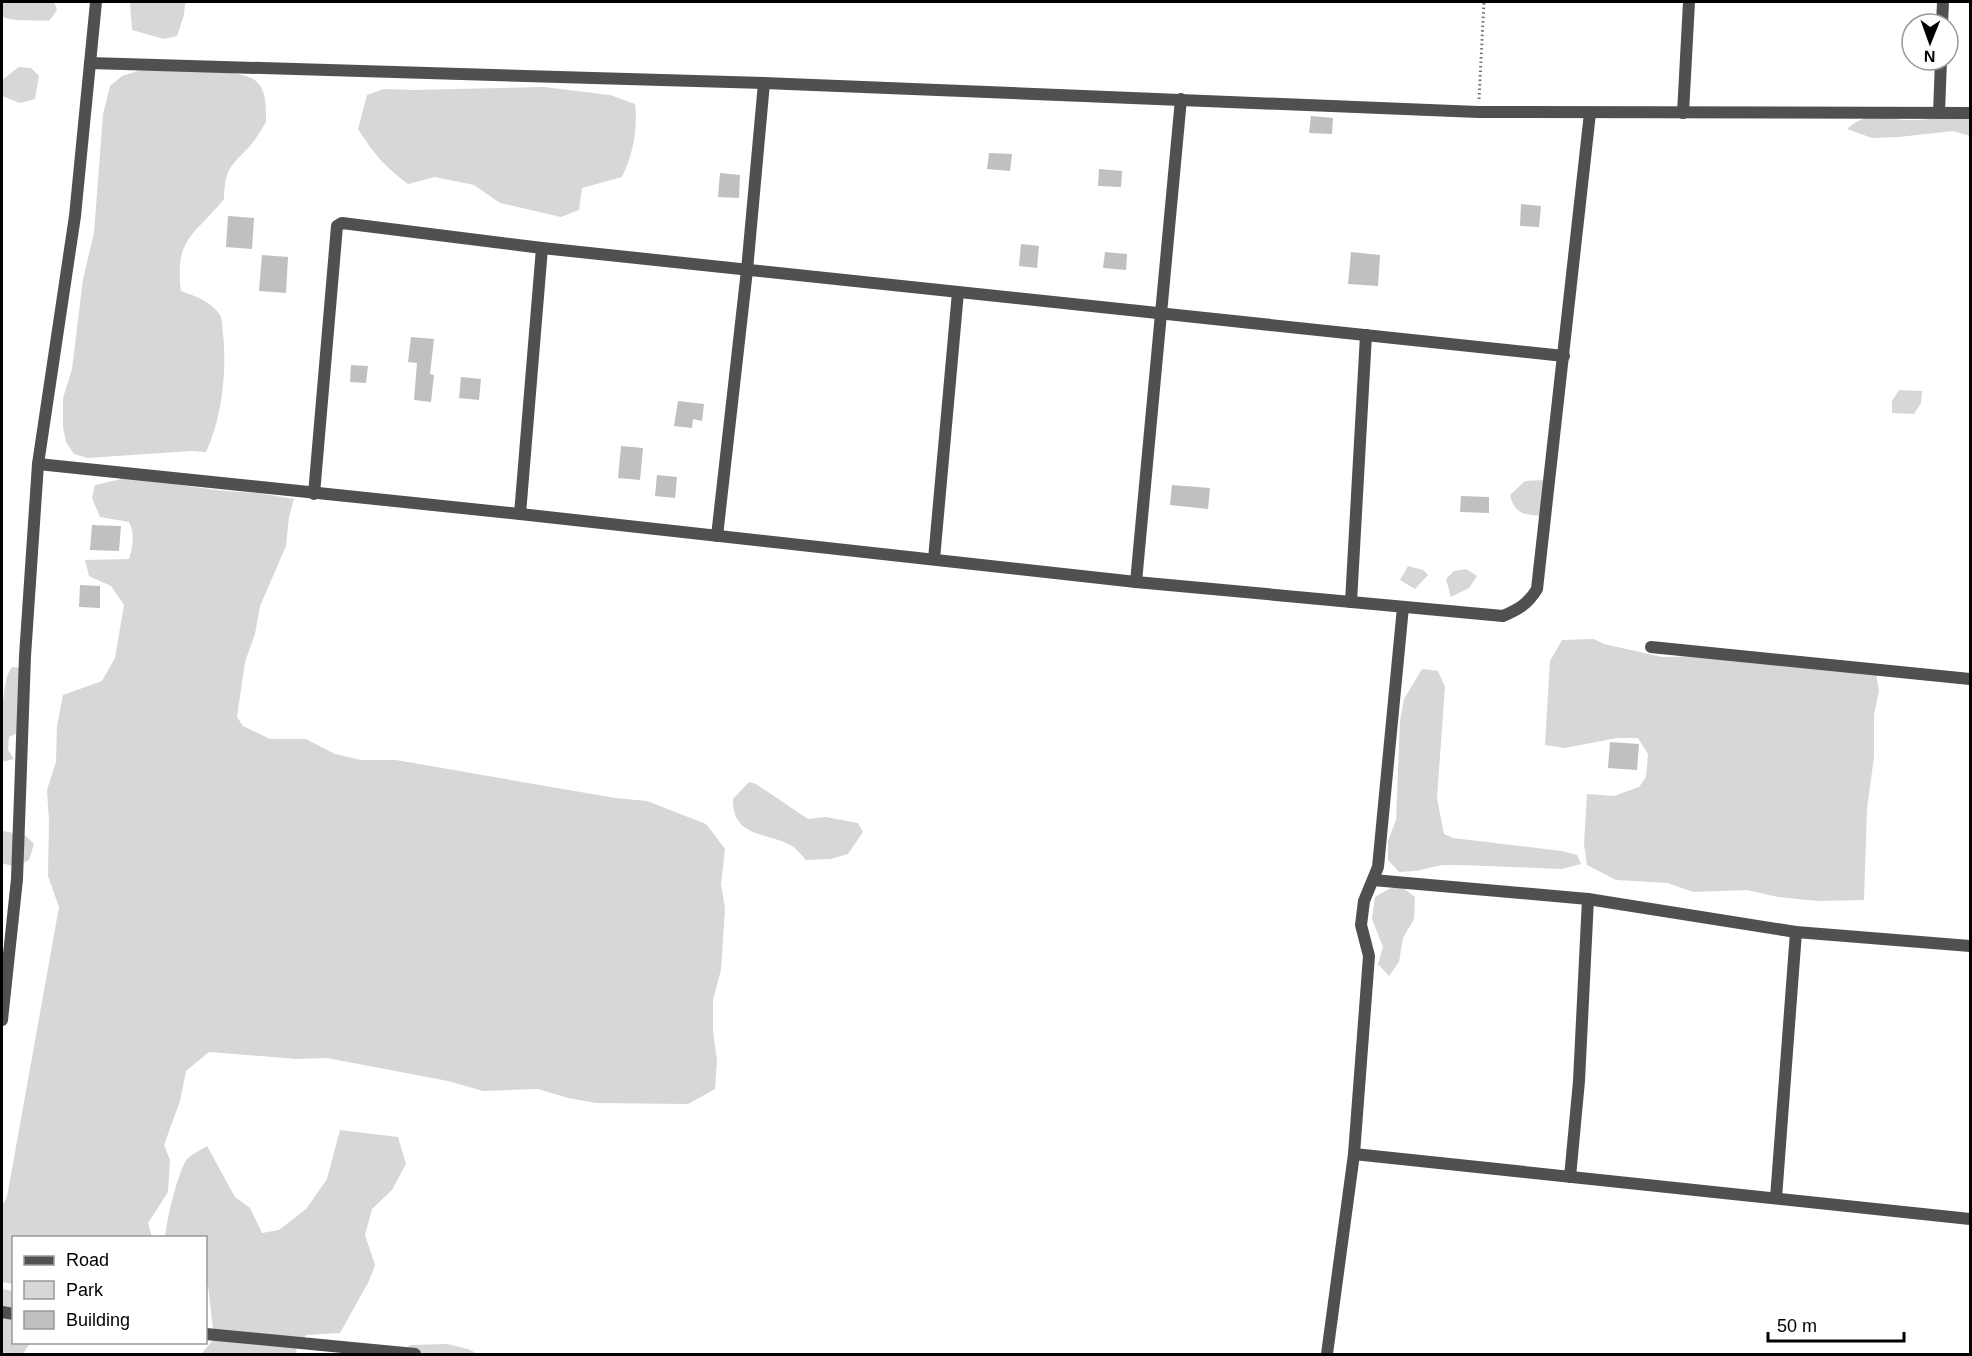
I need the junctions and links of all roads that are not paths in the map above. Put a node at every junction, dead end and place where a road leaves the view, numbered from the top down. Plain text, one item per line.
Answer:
1 (96, 2) edge
2 (1689, 2) edge
3 (90, 63) junction
4 (1941, 72) edge
5 (764, 83) junction
6 (1181, 99) junction
7 (1590, 113) junction
8 (1683, 113) junction
9 (1939, 113) junction
10 (1971, 113) edge
11 (542, 248) junction
12 (747, 270) junction
13 (958, 292) junction
14 (1161, 313) junction
15 (1366, 335) junction
16 (1564, 356) junction
17 (38, 464) junction
18 (314, 494) junction
19 (520, 514) junction
20 (717, 536) junction
21 (934, 559) junction
22 (1136, 582) junction
23 (1351, 602) junction
24 (1403, 607) junction
25 (1651, 647) dead end
26 (1971, 679) edge
27 (1373, 880) junction
28 (1588, 899) junction
29 (1796, 932) junction
30 (1971, 946) edge
31 (2, 1020) edge
32 (1354, 1154) junction
33 (1570, 1177) junction
34 (1776, 1198) junction
35 (1971, 1219) edge
36 (207, 1334) edge
37 (270, 1340) junction
38 (268, 1354) edge
39 (415, 1354) edge
40 (1328, 1354) edge

1 - 3 street
2 - 8 street
3 - 5 street
3 - 17 street
4 - 9 street
5 - 6 street
5 - 12 street
6 - 7 street
6 - 14 street
7 - 8 street
7 - 16 street
8 - 9 street
9 - 10 street
11 - 12 street
11 - 18 street
11 - 19 street
12 - 13 street
12 - 20 street
13 - 14 street
13 - 21 street
14 - 15 street
14 - 22 street
15 - 16 street
15 - 23 street
16 - 24 street
17 - 18 street
17 - 31 street
18 - 19 street
19 - 20 street
20 - 21 street
21 - 22 street
22 - 23 street
23 - 24 street
24 - 27 street
25 - 26 street
27 - 28 street
27 - 32 street
28 - 29 street
28 - 33 street
29 - 30 street
29 - 34 street
32 - 33 street
32 - 40 street
33 - 34 street
34 - 35 street
36 - 37 street
37 - 38 street
37 - 39 street

